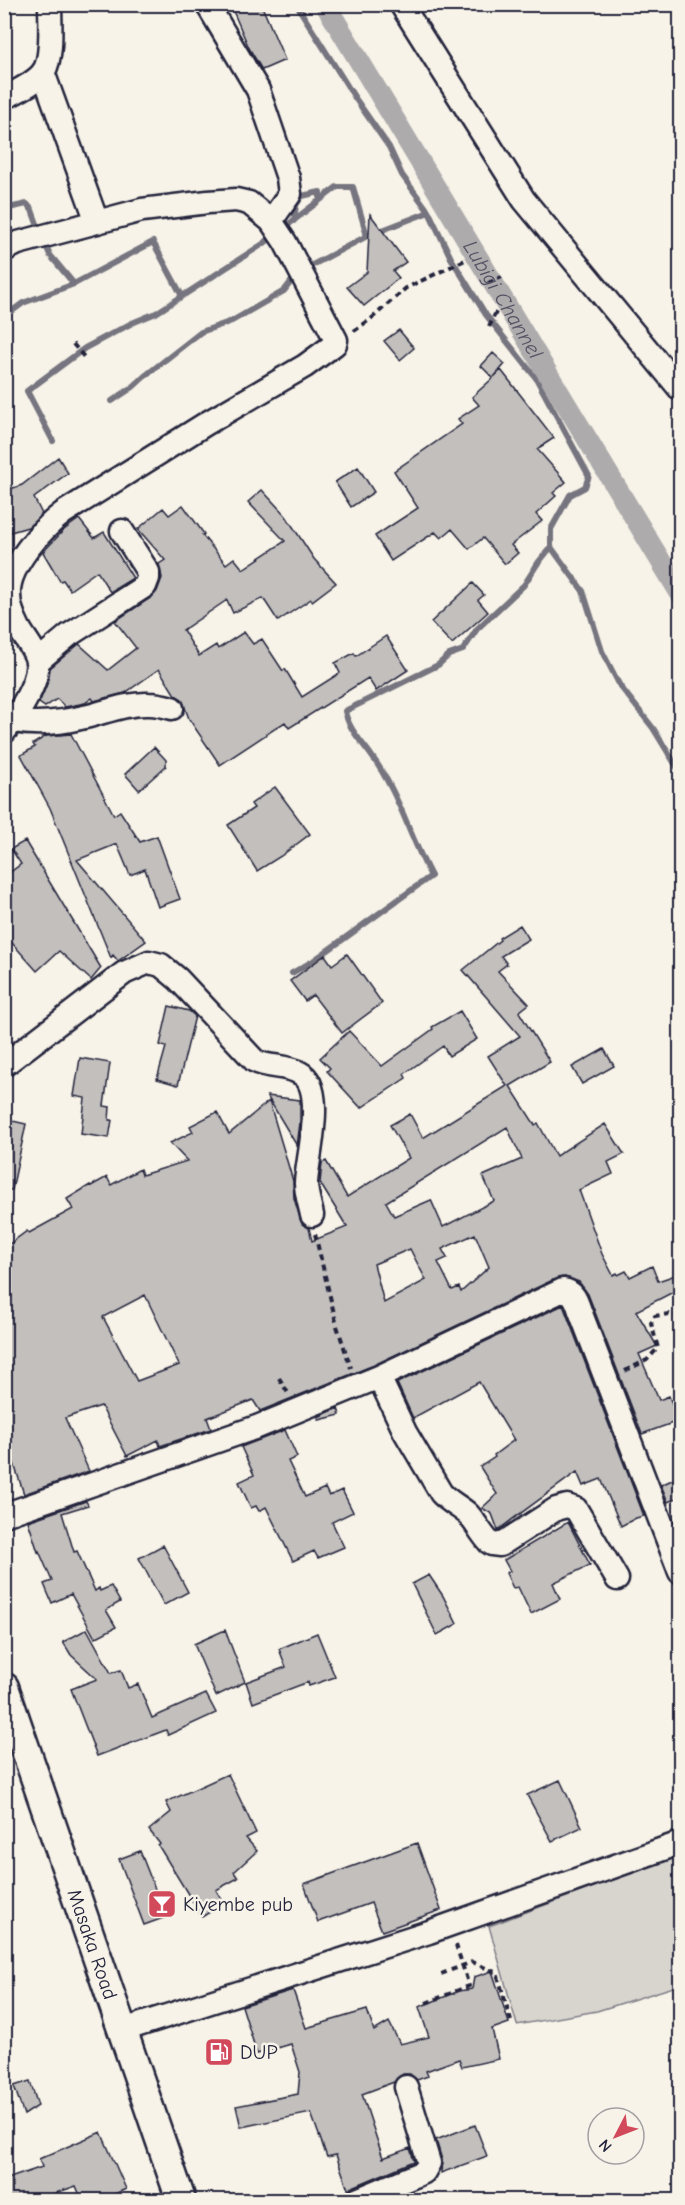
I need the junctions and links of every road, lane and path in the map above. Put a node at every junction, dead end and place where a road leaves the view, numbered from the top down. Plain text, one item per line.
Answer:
1 (50, 4) edge
2 (207, 4) edge
3 (401, 4) edge
4 (43, 72) junction
5 (6, 91) edge
6 (271, 221) junction
7 (97, 222) junction
8 (4, 250) edge
9 (466, 259) dead end
10 (502, 277) dead end
11 (488, 283) dead end
12 (496, 312) dead end
13 (489, 327) dead end
14 (73, 344) dead end
15 (334, 344) junction
16 (84, 357) dead end
17 (681, 389) edge
18 (122, 531) dead end
19 (38, 661) junction
20 (172, 708) dead end
21 (9, 726) edge
22 (4, 1065) edge
23 (312, 1215) joint
24 (681, 1317) edge
25 (380, 1377) junction
26 (608, 1380) junction
27 (357, 1386) junction
28 (4, 1515) edge
29 (681, 1572) edge
30 (617, 1579) dead end
31 (4, 1687) edge
32 (681, 1843) edge
33 (456, 1945) dead end
34 (463, 1965) junction
35 (441, 1974) dead end
36 (426, 2003) dead end
37 (511, 2021) dead end
38 (123, 2030) junction
39 (406, 2087) dead end
40 (181, 2200) edge
41 (357, 2200) edge

1 - 4 street
2 - 6 street
3 - 17 street
4 - 5 street
4 - 7 street
6 - 7 street
6 - 15 street
7 - 8 street
9 - 15 path
10 - 11 path
12 - 13 path
14 - 16 path
15 - 19 street
18 - 19 street
19 - 21 street
20 - 21 street
22 - 23 street
23 - 27 path
24 - 26 path
25 - 26 street
25 - 27 street
25 - 30 street
26 - 29 street
27 - 28 street
31 - 38 main road, Masaka Road
32 - 38 street
33 - 34 path
34 - 35 path
34 - 36 path
34 - 37 path
38 - 40 main road, Masaka Road
39 - 41 street

